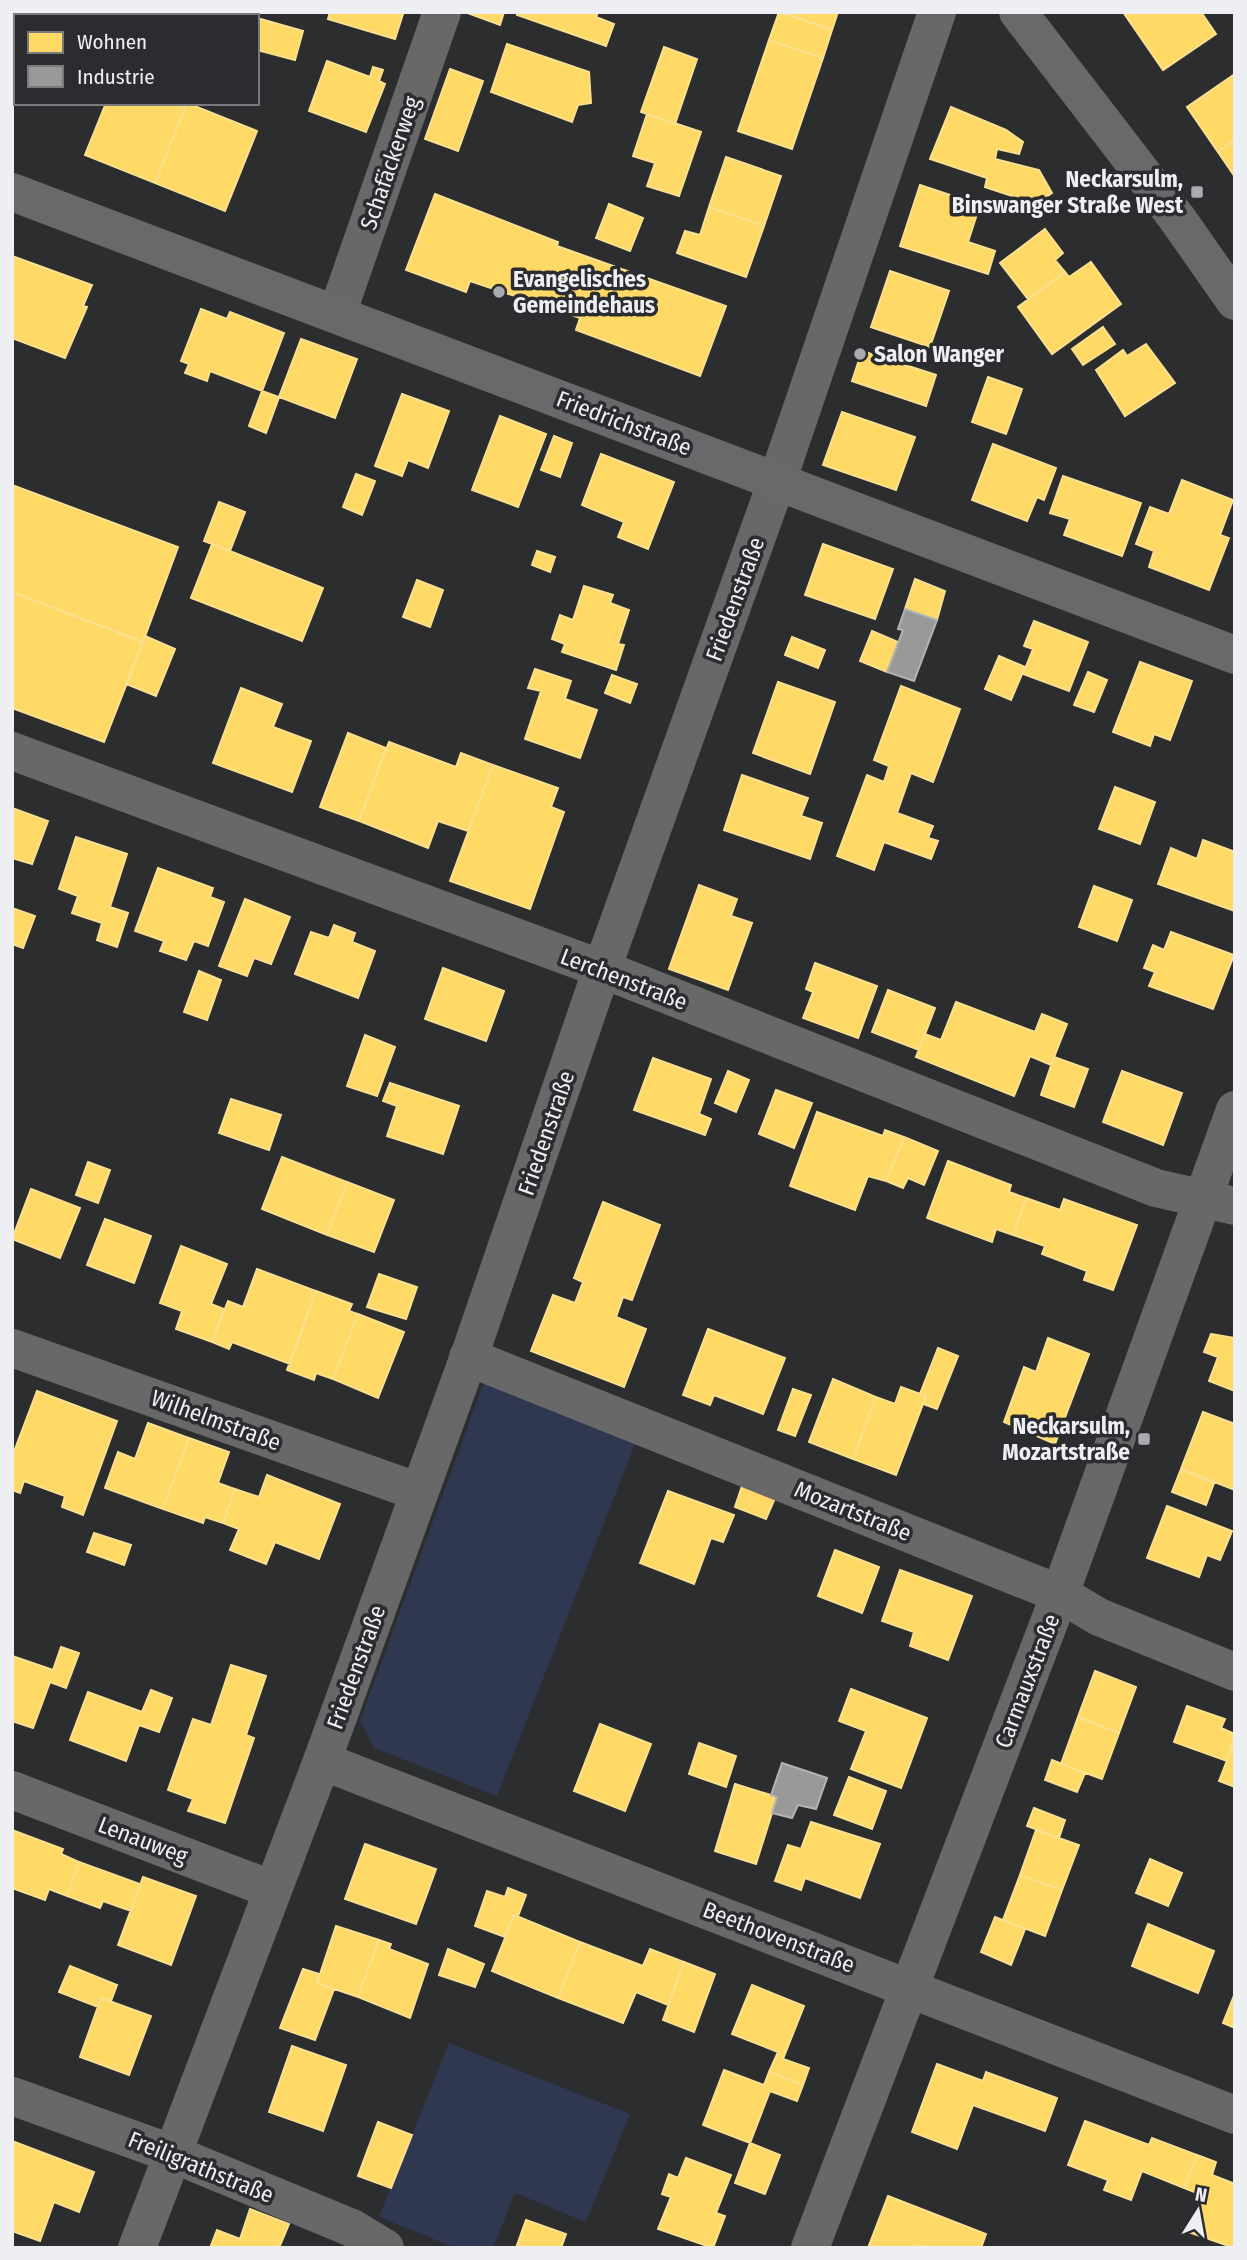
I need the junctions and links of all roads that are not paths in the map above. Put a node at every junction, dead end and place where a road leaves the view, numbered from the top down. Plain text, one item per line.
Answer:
1 (442, 12) edge
2 (937, 12) edge
3 (1018, 12) edge
4 (12, 192) edge
5 (1235, 301) edge
6 (337, 314) junction
7 (777, 481) junction
8 (1235, 655) edge
9 (12, 751) edge
10 (602, 969) junction
11 (1235, 1110) edge
12 (1218, 1202) edge
13 (12, 1348) edge
14 (468, 1357) junction
15 (419, 1492) junction
16 (1060, 1594) junction
17 (1235, 1672) edge
18 (322, 1761) junction
19 (12, 1790) edge
20 (273, 1891) junction
21 (908, 1987) junction
22 (12, 2096) edge
23 (1235, 2115) edge
24 (173, 2154) junction
25 (137, 2248) edge
26 (384, 2248) edge
27 (810, 2248) edge

1 - 6 street, Schafäckerweg
2 - 7 street, Friedenstraße
3 - 5 main road
4 - 6 main road, Friedrichstraße
6 - 7 main road, Friedrichstraße
7 - 8 main road, Friedrichstraße
7 - 10 street, Friedenstraße
9 - 10 street, Lerchenstraße
10 - 12 street, Lerchenstraße
10 - 14 street, Friedenstraße
11 - 12 street, Carmauxstraße
12 - 16 street, Carmauxstraße
13 - 15 street, Wilhelmstraße
14 - 15 street, Friedenstraße
14 - 16 street, Mozartstraße
15 - 18 street, Friedenstraße
16 - 17 street, Mozartstraße
16 - 21 street, Carmauxstraße
18 - 20 street, Friedenstraße
18 - 21 street, Beethovenstraße
19 - 20 street, Lenauweg
20 - 24 street, Friedenstraße
21 - 23 street, Beethovenstraße
21 - 27 street, Carmauxstraße
22 - 24 street, Freiligrathstraße
24 - 25 street, Friedenstraße
24 - 26 street, Freiligrathstraße

